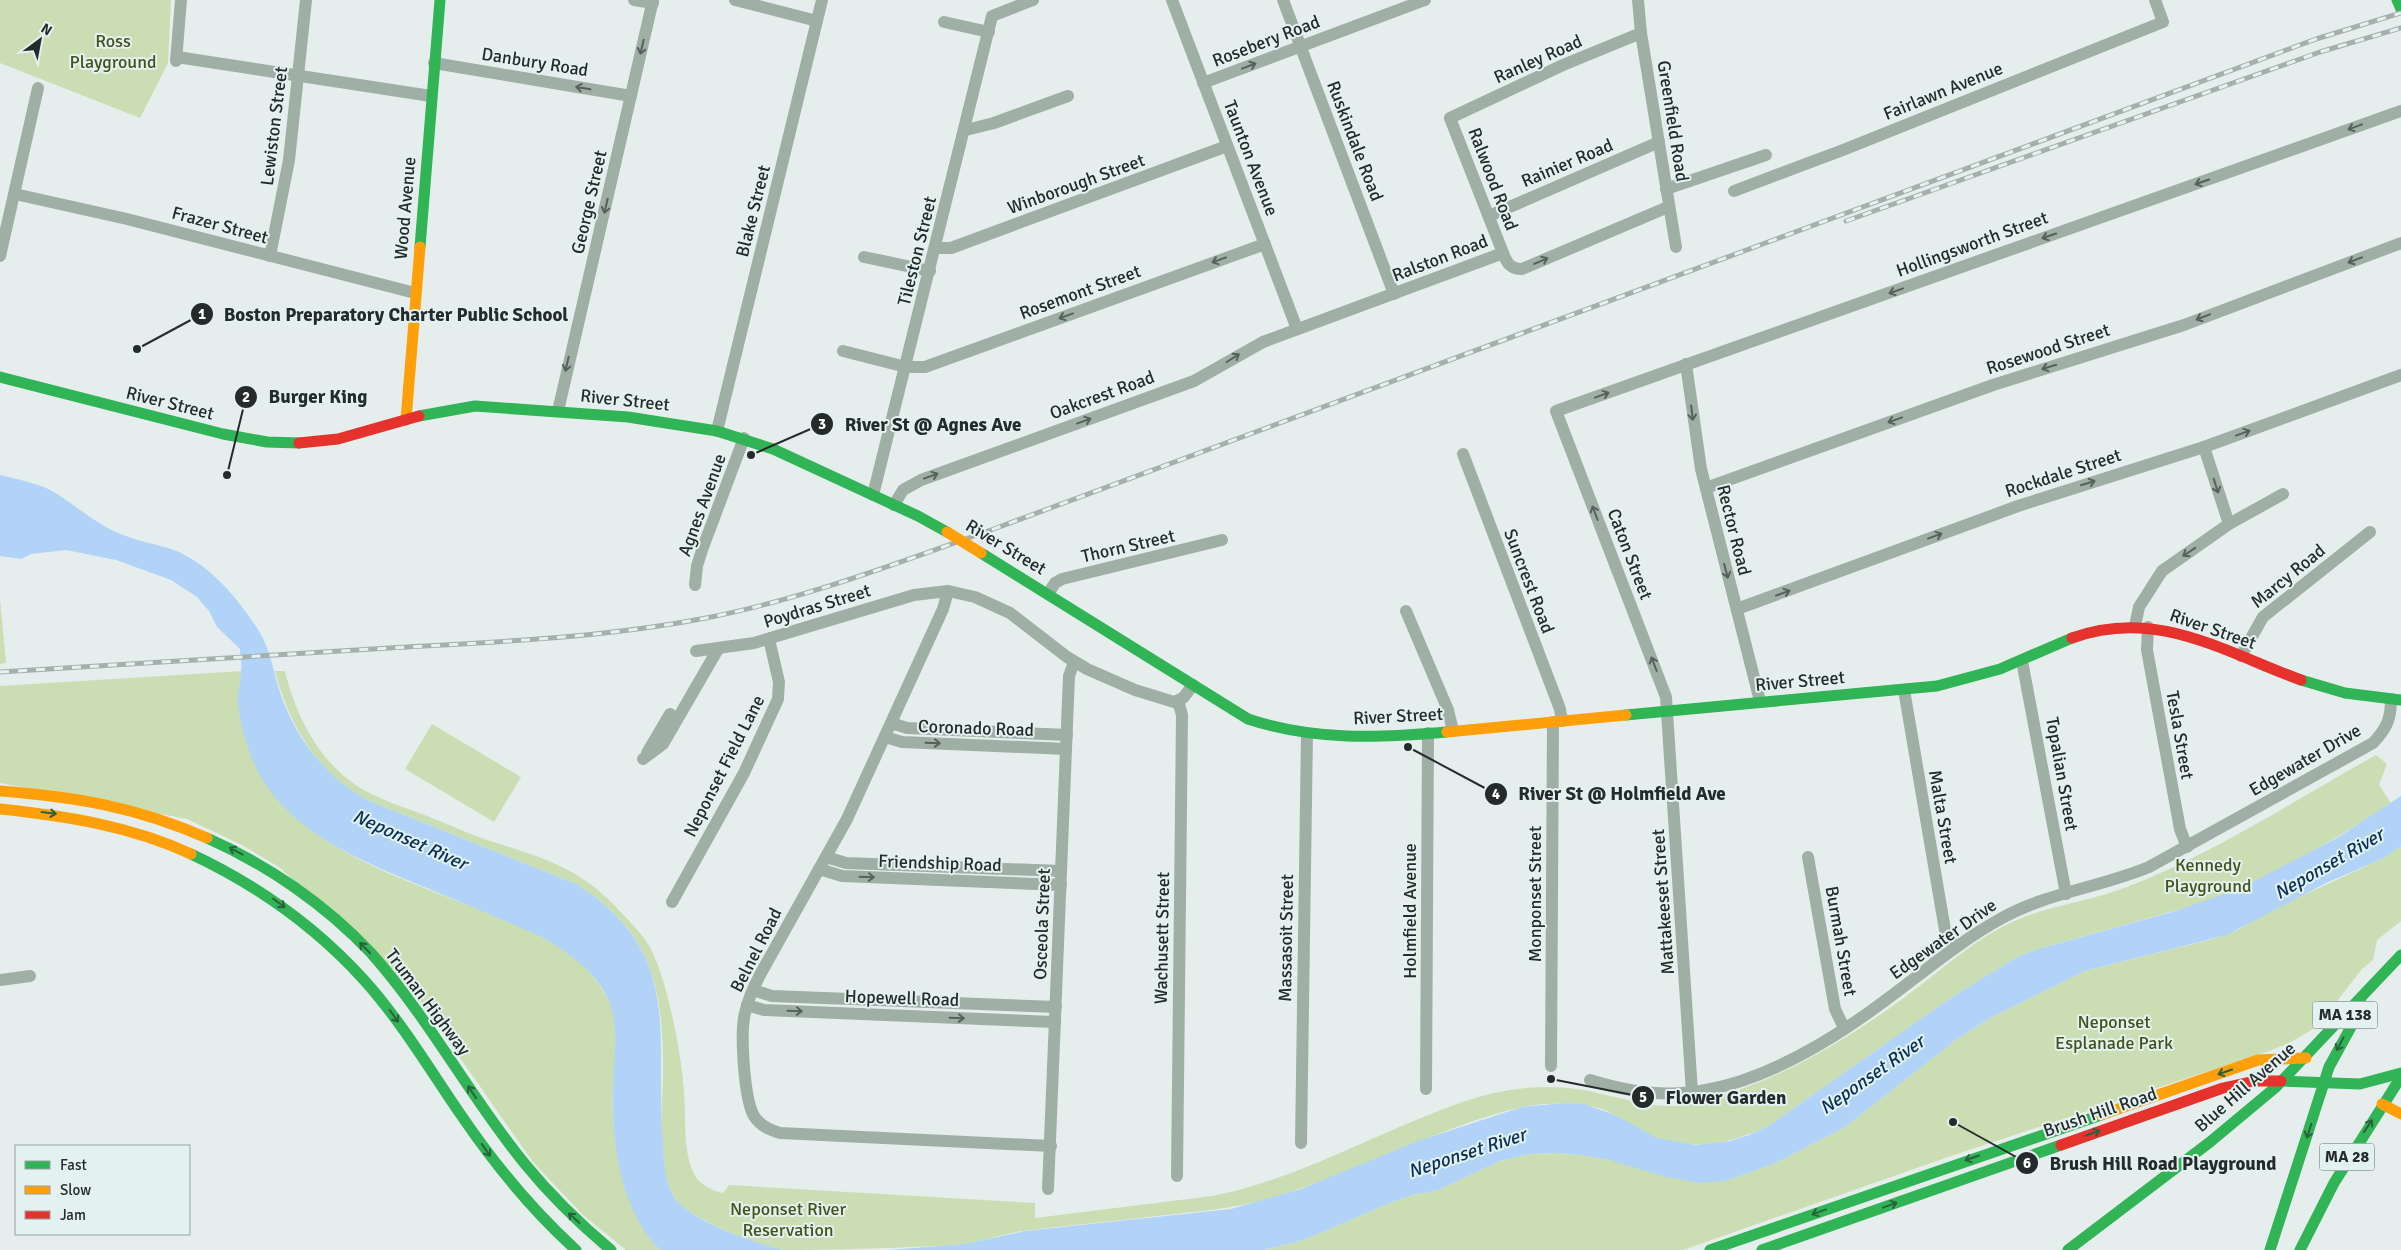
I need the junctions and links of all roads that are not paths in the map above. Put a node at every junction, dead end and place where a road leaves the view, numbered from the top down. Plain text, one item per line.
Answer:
1 (181, 0) edge
2 (306, 0) edge
3 (440, 0) edge
4 (634, 0) edge
5 (735, 0) edge
6 (822, 0) edge
7 (1033, 0) edge
8 (1172, 0) edge
9 (1283, 0) edge
10 (1424, 0) edge
11 (1639, 0) edge
12 (2155, 0) edge
13 (2397, 0) edge
14 (653, 2) edge
15 (2401, 9) edge
16 (818, 21) junction
17 (944, 22) dead end
18 (989, 32) junction
19 (1641, 33) junction
20 (1301, 47) junction
21 (434, 64) junction
22 (299, 76) junction
23 (1203, 84) junction
24 (38, 88) dead end
25 (431, 96) junction
26 (631, 96) junction
27 (1068, 96) dead end
28 (2401, 111) edge
29 (1450, 118) joint
30 (966, 130) junction
31 (1659, 142) junction
32 (1228, 146) junction
33 (1766, 155) dead end
34 (1666, 189) junction
35 (1734, 191) dead end
36 (15, 194) junction
37 (1668, 207) junction
38 (1489, 216) junction
39 (2401, 243) edge
40 (1265, 244) junction
41 (1676, 247) dead end
42 (935, 248) junction
43 (1503, 253) junction
44 (0, 256) edge
45 (270, 256) junction
46 (864, 257) dead end
47 (930, 272) junction
48 (415, 294) junction
49 (1394, 294) junction
50 (1298, 329) junction
51 (843, 351) dead end
52 (1686, 364) junction
53 (906, 367) junction
54 (2401, 375) edge
55 (0, 377) edge
56 (558, 411) junction
57 (1556, 411) joint
58 (406, 420) junction
59 (717, 431) junction
60 (744, 438) junction
61 (2204, 447) junction
62 (1463, 454) dead end
63 (1706, 488) junction
64 (2283, 494) dead end
65 (873, 495) junction
66 (894, 505) junction
67 (2229, 524) junction
68 (2370, 532) dead end
69 (1222, 540) dead end
70 (695, 585) dead end
71 (948, 591) junction
72 (1048, 594) junction
73 (1736, 608) junction
74 (1406, 611) dead end
75 (2135, 626) junction
76 (2148, 627) junction
77 (769, 639) junction
78 (707, 650) junction
79 (2241, 656) junction
80 (2022, 661) junction
81 (1074, 662) junction
82 (1193, 685) junction
83 (1904, 690) junction
84 (2396, 700) edge
85 (1178, 701) junction
86 (1760, 701) junction
87 (1669, 711) junction
88 (1558, 721) junction
89 (891, 723) junction
90 (1453, 731) junction
91 (1307, 733) junction
92 (1428, 733) junction
93 (1067, 735) junction
94 (885, 737) junction
95 (1066, 749) junction
96 (0, 791) edge
97 (0, 809) edge
98 (2187, 847) junction
99 (826, 857) junction
100 (1808, 857) dead end
101 (820, 869) junction
102 (1061, 872) junction
103 (1061, 885) junction
104 (2066, 894) junction
105 (672, 902) dead end
106 (1955, 948) junction
107 (2401, 955) edge
108 (2383, 973) junction
109 (2401, 973) edge
110 (30, 976) dead end
111 (391, 977) junction
112 (0, 980) edge
113 (753, 990) junction
114 (374, 991) junction
115 (747, 1006) junction
116 (1056, 1007) junction
117 (1055, 1022) junction
118 (1844, 1028) junction
119 (2306, 1058) junction
120 (1551, 1066) dead end
121 (2401, 1073) edge
122 (2401, 1077) edge
123 (1590, 1080) dead end
124 (2281, 1081) junction
125 (2324, 1084) junction
126 (1426, 1089) dead end
127 (1692, 1092) junction
128 (2382, 1104) junction
129 (2401, 1114) edge
130 (1301, 1143) dead end
131 (1051, 1146) junction
132 (1177, 1176) dead end
133 (1048, 1189) dead end
134 (2285, 1204) junction
135 (2316, 1213) junction
136 (1787, 1224) junction
137 (1792, 1240) junction
138 (2272, 1245) edge
139 (576, 1250) edge
140 (611, 1250) edge
141 (1710, 1250) edge
142 (1762, 1250) edge
143 (2068, 1250) edge
144 (2300, 1250) edge

1 - 22 street
2 - 22 street, Lewiston Street
3 - 21 main road, Wood Avenue
4 - 14 street
5 - 16 street
6 - 16 street, Blake Street
7 - 18 street, Tileston Street
8 - 23 street, Taunton Avenue
9 - 20 street, Ruskindale Road
10 - 20 street, Rosebery Road
11 - 19 street, Greenfield Road
12 - 35 street, Fairlawn Avenue
13 - 15 main road
14 -> 26 street, George Street
16 - 59 street, Blake Street
17 - 18 street
18 - 30 street, Tileston Street
19 - 29 street, Ranley Road
19 - 31 street, Greenfield Road
23 -> 20 street, Rosebery Road
20 - 49 street, Ruskindale Road
21 - 25 main road, Wood Avenue
26 -> 21 street, Danbury Road
22 - 25 street
22 - 45 street, Lewiston Street
23 - 32 street, Taunton Avenue
24 - 36 street
25 - 48 main road, Wood Avenue
26 -> 56 street, George Street
27 - 30 street
28 -> 52 street, Hollingsworth Street
29 - 38 street, Ralwood Road
30 - 42 street, Tileston Street
31 - 34 street, Greenfield Road
31 - 38 street, Rainier Road
32 - 40 street, Taunton Avenue
32 - 42 street, Winborough Street
33 - 34 street
34 - 37 street, Greenfield Road
36 - 44 street
36 - 45 street, Frazer Street
37 - 41 street, Greenfield Road
43 -> 37 street, Ralston Road
38 - 43 street, Ralwood Road
39 -> 63 street, Rosewood Street
40 - 50 street, Taunton Avenue
40 -> 53 street, Rosemont Street
42 - 47 street, Tileston Street
43 - 49 street, Ralston Road
45 - 48 street, Frazer Street
46 - 47 street
47 - 53 street, Tileston Street
48 - 58 main road, Wood Avenue
49 - 50 street, Ralston Road
66 -> 50 street, Oakcrest Road
51 - 53 street, Rosemont Street
57 -> 52 street, Hollingsworth Street
52 -> 63 street, Rector Road
53 - 65 street, Tileston Street
61 -> 54 street, Rockdale Street
55 - 58 main road, River Street
56 - 58 main road, River Street
56 - 59 main road, River Street
87 -> 57 street, Caton Street
59 - 60 main road, River Street
60 - 65 main road, River Street
60 - 70 street, Agnes Avenue
61 -> 67 street
73 -> 61 street, Rockdale Street
62 - 88 street, Suncrest Road
63 -> 73 street, Rector Road
64 - 67 street
65 - 66 main road, River Street
66 - 72 main road, River Street, bridge
67 -> 75 street
68 - 79 street, Marcy Road
69 - 72 street, Thorn Street
71 - 77 street, Poydras Street
71 - 81 street
71 - 89 street, Belnel Road
72 - 82 main road, River Street
73 - 86 street, Rector Road
74 - 90 street
75 - 76 main road, River Street
75 - 80 main road, River Street
76 - 79 main road, River Street
76 - 98 street, Tesla Street
77 - 78 street, Poydras Street
77 - 105 street, Neponset Field Lane
78 - 78 street
79 - 84 main road, River Street
80 - 83 main road, River Street
80 - 104 street, Topalian Street
81 - 85 street
81 - 93 street, Osceola Street
82 - 85 street
82 - 91 main road, River Street
83 - 86 main road, River Street
83 - 106 street, Malta Street
84 - 98 street, Edgewater Drive
85 - 132 street, Wachusett Street
86 - 87 main road, River Street
87 - 88 main road, River Street
87 - 127 street, Mattakeeset Street
88 - 90 main road, River Street
88 - 120 street, Monponset Street
89 - 93 street, Coronado Road
89 - 94 street, Belnel Road
90 - 92 main road, River Street
91 - 92 main road, River Street
91 - 130 street, Massasoit Street
92 - 126 street, Holmfield Avenue
93 - 95 street, Osceola Street
94 -> 95 street, Coronado Road
94 - 99 street, Belnel Road
95 - 102 street, Osceola Street
111 -> 96 main road, Truman Highway
97 -> 114 main road, Truman Highway
98 - 104 street, Edgewater Drive
99 - 101 street, Belnel Road
99 - 102 street, Friendship Road
100 - 118 street, Burmah Street
101 -> 103 street, Friendship Road
101 - 113 street, Belnel Road
102 - 103 street, Osceola Street
103 - 116 street, Osceola Street
104 - 106 street, Edgewater Drive
106 - 118 street, Edgewater Drive
107 - 108 main road, MA 28
108 - 109 main road
108 - 119 main road, Blue Hill Avenue / MA 138
108 -> 125 main road, MA 28
110 - 112 street
111 - 114 main road
140 -> 111 main road, Truman Highway
113 - 115 street, Belnel Road
113 - 116 street, Hopewell Road
114 -> 139 main road, Truman Highway
115 -> 117 street, Hopewell Road
115 - 131 street, Belnel Road
116 - 117 street, Osceola Street
117 - 131 street, Osceola Street
118 - 127 street, Edgewater Drive
119 - 124 main road, Blue Hill Avenue / MA 138
119 -> 136 main road, Brush Hill Road
121 - 125 main road, Brush Hill Road
122 - 128 main road, MA 28
123 - 127 street, Edgewater Drive
124 - 125 main road, Brush Hill Road
137 -> 124 main road, Brush Hill Road
124 - 143 main road, Blue Hill Avenue / MA 138
125 -> 134 main road, MA 28
128 - 129 main road
135 -> 128 main road, MA 28
131 - 133 street, Osceola Street
134 - 135 main road
134 - 138 main road, MA 28
135 - 144 main road, MA 28
136 - 137 main road
136 - 141 main road, Brush Hill Road
137 - 142 main road, Brush Hill Road
138 - 144 main road

